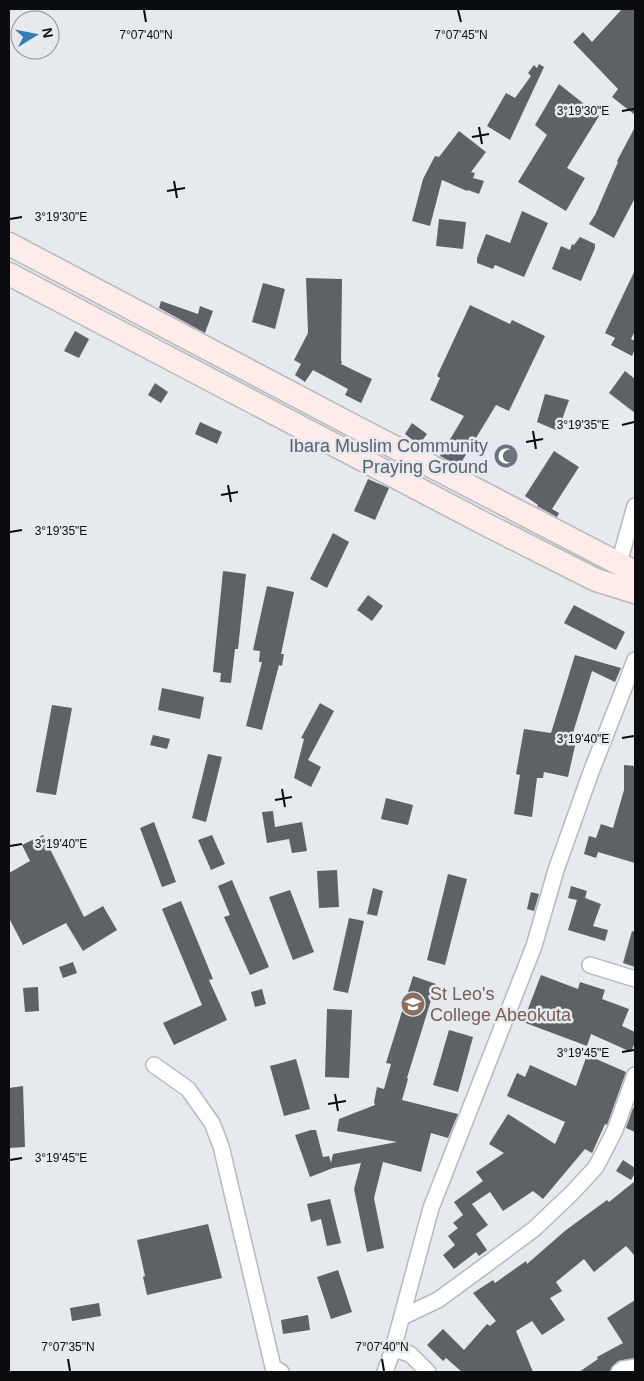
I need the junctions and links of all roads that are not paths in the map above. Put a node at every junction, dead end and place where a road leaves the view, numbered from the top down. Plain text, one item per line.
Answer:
1 (9, 244) edge
2 (9, 274) edge
3 (635, 506) edge
4 (627, 567) edge
5 (635, 592) edge
6 (635, 660) edge
7 (590, 965) dead end
8 (635, 979) edge
9 (154, 1065) dead end
10 (635, 1075) edge
11 (402, 1317) junction
12 (393, 1348) junction
13 (635, 1368) edge
14 (281, 1372) edge
15 (385, 1372) edge
16 (428, 1372) edge
17 (619, 1372) edge

1 - 4 main road
2 - 5 main road
3 - 4 street
6 - 11 street
7 - 8 street
9 - 14 street
10 - 11 street
11 - 12 street
12 - 15 street
12 - 16 street
13 - 17 street

